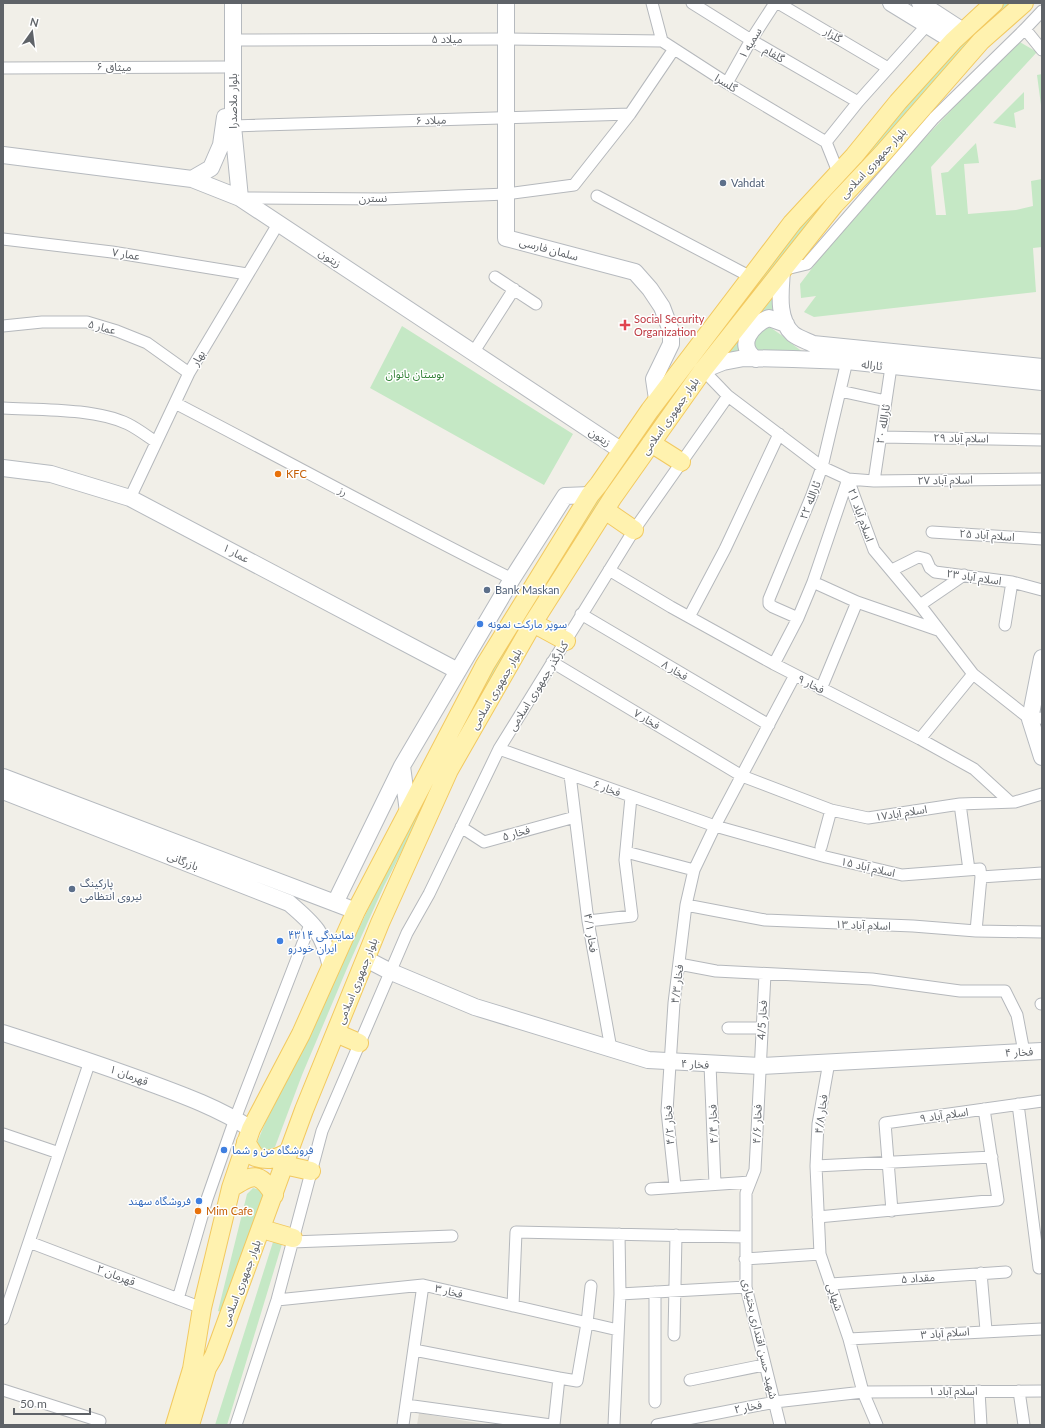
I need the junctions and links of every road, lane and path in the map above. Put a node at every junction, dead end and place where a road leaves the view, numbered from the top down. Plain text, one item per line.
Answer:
1 (223, 3) edge
2 (233, 3) edge
3 (506, 3) edge
4 (652, 3) edge
5 (692, 3) edge
6 (776, 3) edge
7 (891, 3) edge
8 (920, 3) edge
9 (994, 3) edge
10 (1024, 3) edge
11 (1042, 10) edge
12 (937, 25) junction
13 (1025, 29) junction
14 (958, 36) junction
15 (506, 39) junction
16 (233, 40) junction
17 (751, 40) junction
18 (662, 41) junction
19 (674, 49) junction
20 (1042, 50) edge
21 (228, 67) junction
22 (3, 68) edge
23 (888, 68) junction
24 (727, 83) junction
25 (858, 102) junction
26 (630, 114) junction
27 (506, 118) junction
28 (229, 126) junction
29 (826, 142) junction
30 (3, 155) edge
31 (838, 172) junction
32 (192, 179) junction
33 (506, 194) junction
34 (597, 196) dead end
35 (240, 198) junction
36 (278, 224) junction
37 (3, 239) edge
38 (782, 270) junction
39 (247, 274) junction
40 (495, 277) dead end
41 (751, 277) junction
42 (514, 289) junction
43 (536, 304) dead end
44 (786, 324) junction
45 (3, 326) edge
46 (473, 353) junction
47 (756, 359) junction
48 (847, 361) junction
49 (891, 367) junction
50 (1042, 367) edge
51 (703, 370) junction
52 (189, 373) junction
53 (1042, 382) edge
54 (840, 391) junction
55 (728, 396) junction
56 (657, 399) junction
57 (886, 401) junction
58 (175, 403) junction
59 (3, 408) edge
60 (779, 434) junction
61 (881, 437) junction
62 (1042, 440) edge
63 (156, 442) junction
64 (651, 444) junction
65 (622, 451) junction
66 (681, 462) junction
67 (822, 467) junction
68 (3, 468) edge
69 (848, 479) junction
70 (1042, 479) edge
71 (874, 481) junction
72 (590, 494) junction
73 (130, 498) junction
74 (604, 510) junction
75 (634, 530) junction
76 (932, 532) dead end
77 (1042, 539) edge
78 (609, 570) junction
79 (892, 570) junction
80 (964, 575) junction
81 (512, 579) junction
82 (813, 582) junction
83 (1012, 582) junction
84 (1042, 590) edge
85 (857, 602) junction
86 (920, 605) junction
87 (581, 614) junction
88 (689, 616) junction
89 (798, 618) junction
90 (533, 623) junction
91 (1005, 625) dead end
92 (938, 630) junction
93 (566, 642) junction
94 (1042, 661) edge
95 (552, 662) junction
96 (774, 664) junction
97 (458, 672) junction
98 (972, 674) junction
99 (795, 675) junction
100 (821, 689) junction
101 (1036, 718) edge
102 (769, 725) junction
103 (920, 739) junction
104 (499, 749) junction
105 (1042, 757) edge
106 (402, 766) junction
107 (570, 775) junction
108 (742, 776) junction
109 (3, 777) edge
110 (3, 791) edge
111 (1042, 794) edge
112 (631, 797) junction
113 (1010, 802) junction
114 (960, 804) junction
115 (831, 810) junction
116 (408, 812) junction
117 (576, 817) junction
118 (714, 826) junction
119 (460, 827) junction
120 (151, 841) junction
121 (822, 847) dead end
122 (626, 852) junction
123 (694, 870) junction
124 (969, 870) junction
125 (1042, 873) edge
126 (981, 877) junction
127 (298, 889) junction
128 (289, 903) junction
129 (335, 903) junction
130 (686, 905) junction
131 (356, 911) junction
132 (588, 921) junction
133 (312, 922) junction
134 (976, 932) junction
135 (1042, 932) edge
136 (366, 959) junction
137 (679, 964) junction
138 (331, 967) junction
139 (389, 971) junction
140 (765, 974) junction
141 (728, 1028) dead end
142 (762, 1028) junction
143 (3, 1033) edge
144 (336, 1033) junction
145 (359, 1043) junction
146 (610, 1050) junction
147 (1042, 1051) edge
148 (1024, 1052) junction
149 (90, 1061) junction
150 (829, 1062) junction
151 (671, 1063) junction
152 (710, 1065) junction
153 (760, 1066) junction
154 (1042, 1101) edge
155 (1018, 1104) junction
156 (984, 1109) junction
157 (235, 1119) junction
158 (3, 1134) edge
159 (248, 1136) junction
160 (59, 1153) junction
161 (992, 1157) junction
162 (286, 1159) junction
163 (887, 1162) junction
164 (816, 1166) junction
165 (311, 1171) junction
166 (750, 1182) junction
167 (714, 1184) junction
168 (675, 1186) junction
169 (231, 1188) junction
170 (651, 1189) dead end
171 (274, 1195) junction
172 (892, 1211) junction
173 (818, 1217) junction
174 (1038, 1227) edge
175 (262, 1229) junction
176 (620, 1234) junction
177 (676, 1235) junction
178 (452, 1236) dead end
179 (745, 1237) junction
180 (293, 1240) junction
181 (29, 1242) junction
182 (820, 1254) junction
183 (745, 1259) junction
184 (1039, 1268) dead end
185 (1006, 1272) dead end
186 (981, 1273) junction
187 (831, 1284) junction
188 (423, 1285) junction
189 (591, 1286) dead end
190 (746, 1287) junction
191 (675, 1291) junction
192 (655, 1292) junction
193 (620, 1294) junction
194 (178, 1299) junction
195 (277, 1300) junction
196 (513, 1306) junction
197 (202, 1308) junction
198 (3, 1319) edge
199 (588, 1322) junction
200 (1042, 1329) edge
201 (618, 1330) junction
202 (986, 1330) junction
203 (674, 1335) dead end
204 (849, 1339) junction
205 (414, 1350) junction
206 (193, 1354) junction
207 (214, 1356) junction
208 (764, 1365) junction
209 (559, 1378) junction
210 (690, 1380) dead end
211 (3, 1390) edge
212 (979, 1391) junction
213 (1019, 1391) junction
214 (1042, 1391) edge
215 (863, 1392) junction
216 (655, 1402) dead end
217 (774, 1402) junction
218 (406, 1405) junction
219 (100, 1421) dead end
220 (166, 1425) edge
221 (175, 1425) edge
222 (190, 1425) edge
223 (200, 1425) edge
224 (236, 1425) edge
225 (403, 1425) edge
226 (552, 1425) edge
227 (614, 1425) edge
228 (657, 1425) edge
229 (780, 1425) edge
230 (877, 1425) edge
231 (981, 1425) edge
232 (1024, 1425) edge

1 - 21 street, بلوار ملاصدرا
2 - 16 street, بلوار ملاصدرا
3 - 15 street, سلمان فارسی
4 - 18 street
5 - 17 street, گلفام
6 - 17 street, سمیه ۱
6 - 23 street, گلزار
7 - 12 street
8 - 12 street
9 - 14 main road, بلوار جمهوری اسلامی
10 - 38 main road, بلوار جمهوری اسلامی
11 - 13 street
12 - 14 street
12 - 23 street
13 - 20 street
13 - 38 street
14 - 31 main road, بلوار جمهوری اسلامی
15 - 16 street, میلاد ۵
15 - 18 street, میلاد ۵
15 - 27 street, سلمان فارسی
16 - 21 street, بلوار ملاصدرا
17 - 24 street, سمیه ۱
17 - 25 street, گلفام
18 - 19 street, گلسرا
19 - 24 street, گلسرا
19 - 26 street, نسترن
21 - 22 street, میثاق ۶
21 - 28 street, بلوار ملاصدرا
23 - 25 street
24 - 29 street, گلسرا
25 - 29 street
26 - 27 street, میلاد ۶
26 - 33 street, نسترن
27 - 28 street, میلاد ۶
27 - 33 street, سلمان فارسی
28 - 32 street, بلوار ملاصدرا
28 - 35 street, بلوار ملاصدرا
29 - 31 street
30 - 32 street, زیتون
31 - 41 main road, بلوار جمهوری اسلامی
32 - 35 street, زیتون
33 - 35 street, نسترن
33 - 56 street, سلمان فارسی
34 - 41 street
35 - 36 street, زیتون
36 - 39 street, بهار
36 - 46 street, زیتون
37 - 39 street, عمار ۷
38 - 44 street
38 - 51 main road, بلوار جمهوری اسلامی
39 - 52 street, بهار
40 - 42 street
41 - 56 main road, بلوار جمهوری اسلامی
42 - 43 street
42 - 46 street
44 - 47 street
44 - 50 street, ثاراله
45 - 52 street, عمار ۵
46 - 65 street, زیتون
47 - 48 street, ثاراله
47 - 51 street, ثاراله
48 - 49 street, ثاراله
48 - 54 street, ثارالله ۲۲
49 - 53 street, ثاراله
49 - 57 street, ثارالله ۲۰
51 - 55 street, اسلام آباد ۲۱
51 - 64 main road, بلوار جمهوری اسلامی
52 - 58 street, بهار
54 - 57 street
54 - 67 street, ثارالله ۲۲
55 - 60 street, اسلام آباد ۲۱
55 - 66 street, کنارگذر جمهوری اسلامی
56 - 65 main road, بلوار جمهوری اسلامی
57 - 61 street, ثارالله ۲۰
58 - 63 street, بهار
58 - 81 street, رز
59 - 63 street
60 - 67 street, اسلام آباد ۲۱
60 - 88 street
61 - 62 street, اسلام آباد ۲۹
61 - 71 street, ثارالله ۲۰
63 - 73 street, بهار
64 - 66 main road
64 - 74 main road, بلوار جمهوری اسلامی
65 - 72 main road, بلوار جمهوری اسلامی
66 - 75 street, کنارگذر جمهوری اسلامی
67 - 69 street, اسلام آباد ۲۱
67 - 89 street, ثارالله ۲۲
68 - 73 street, عمار ۱
69 - 71 street, اسلام آباد ۲۷
69 - 79 street, اسلام آباد ۲۱
69 - 82 street
70 - 71 street, اسلام آباد ۲۷
72 - 81 street
72 - 116 main road, بلوار جمهوری اسلامی
73 - 97 street, عمار ۱
74 - 75 main road
74 - 90 main road, بلوار جمهوری اسلامی
75 - 78 street, کنارگذر جمهوری اسلامی
76 - 77 street, اسلام آباد ۲۵
78 - 87 street, کنارگذر جمهوری اسلامی
78 - 88 street, فخار ۹
79 - 80 street, اسلام آباد ۲۳
79 - 86 street, اسلام آباد ۲۱
80 - 83 street, اسلام آباد ۲۳
80 - 86 street
81 - 97 street
82 - 85 street
82 - 89 street
83 - 84 street, اسلام آباد ۲۳
83 - 91 street
85 - 92 street
85 - 100 street
86 - 92 street, اسلام آباد ۲۱
87 - 93 street, کنارگذر جمهوری اسلامی
87 - 102 street, فخار ۸
88 - 96 street, فخار ۹
89 - 96 street
90 - 93 main road
90 - 136 main road, بلوار جمهوری اسلامی
92 - 98 street, اسلام آباد ۲۱
93 - 95 street, کنارگذر جمهوری اسلامی
94 - 101 street
95 - 104 street, کنارگذر جمهوری اسلامی
95 - 108 street, فخار ۷
96 - 99 street, فخار ۹
97 - 106 street
98 - 101 street, اسلام آباد ۲۱
98 - 103 street
99 - 100 street, فخار ۹
99 - 102 street, فخار ۴/۳
100 - 103 street, فخار ۹
101 - 105 street
102 - 108 street, فخار ۴/۳
103 - 113 street, فخار ۹
104 - 107 street, فخار ۶
104 - 119 street, کنارگذر جمهوری اسلامی
106 - 116 street
106 - 129 street
107 - 112 street, فخار ۶
107 - 117 street, فخار ۴/۱
108 - 115 street, اسلام آباد۱۷
108 - 118 street, فخار ۴/۳
109 - 120 street, بازرگانی
110 - 120 street, بازرگانی
111 - 113 street, اسلام آباد۱۷
112 - 118 street, فخار ۶
112 - 122 street
113 - 114 street, اسلام آباد۱۷
114 - 115 street, اسلام آباد۱۷
114 - 124 street
115 - 121 street
116 - 131 main road, بلوار جمهوری اسلامی
117 - 119 street, فخار ۵
117 - 132 street, فخار ۴/۱
118 - 123 street, فخار ۴/۳
118 - 124 street, اسلام آباد ۱۵
119 - 139 street, کنارگذر جمهوری اسلامی
120 - 127 street, بازرگانی
120 - 128 street, بازرگانی
122 - 123 street
122 - 132 street
123 - 130 street, فخار ۴/۳
124 - 126 street
125 - 126 street
126 - 134 street
127 - 128 street
127 - 129 street, بازرگانی
128 - 133 street, بازرگانی
129 - 131 street, بازرگانی
130 - 134 street, اسلام آباد ۱۳
130 - 137 street, فخار ۴/۳
131 - 138 main road, بلوار جمهوری اسلامی
132 - 146 street, فخار ۴/۱
133 - 138 street, بازرگانی
133 - 157 street
134 - 135 street, اسلام آباد ۱۳
136 - 139 street, فخار ۴
136 - 144 main road, بلوار جمهوری اسلامی
137 - 140 street
137 - 151 street, فخار ۴/۳
138 - 159 main road, بلوار جمهوری اسلامی
139 - 145 street, کنارگذر جمهوری اسلامی
139 - 146 street, فخار ۴
140 - 142 street, فخار 4/5
140 - 148 street
141 - 142 street
142 - 153 street, فخار 4/5
143 - 149 street, قهرمان ۱
144 - 145 main road
144 - 162 main road, بلوار جمهوری اسلامی
145 - 165 street, کنارگذر جمهوری اسلامی
146 - 151 street, فخار ۴
147 - 148 street, فخار ۴
148 - 150 street, فخار ۴
149 - 157 street, قهرمان ۱
149 - 160 street
150 - 153 street, فخار ۴
150 - 164 street, فخار ۴/۸
151 - 152 street, فخار ۴
151 - 168 street, فخار ۴/۲
152 - 153 street, فخار ۴
152 - 167 street, فخار ۴/۴
153 - 166 street, فخار ۴/۶
154 - 155 street, اسلام آباد ۹
155 - 156 street, اسلام آباد ۹
155 - 174 street
156 - 161 street
156 - 163 street, اسلام آباد ۹
157 - 159 street, قهرمان ۱
157 - 194 street
158 - 160 street
159 - 162 main road
159 - 169 main road, بلوار جمهوری اسلامی
160 - 181 street
161 - 163 street
161 - 172 street
162 - 165 main road
162 - 171 main road, بلوار جمهوری اسلامی
163 - 164 street
163 - 172 street
164 - 173 street, شهابی
165 - 180 street, کنارگذر جمهوری اسلامی
166 - 167 street
166 - 179 street, شهید حسن اقتداری بختیاری
167 - 168 street
168 - 170 street
169 - 171 main road
169 - 197 main road, بلوار جمهوری اسلامی
171 - 175 main road, بلوار جمهوری اسلامی
172 - 173 street
173 - 182 street, شهابی
174 - 184 street
175 - 180 main road
175 - 207 main road, بلوار جمهوری اسلامی
176 - 177 street
176 - 193 street
176 - 196 street
177 - 179 street
177 - 191 street
178 - 180 street
179 - 183 street, شهید حسن اقتداری بختیاری
180 - 195 street, کنارگذر جمهوری اسلامی
181 - 194 street, قهرمان ۲
181 - 198 street
182 - 183 street
182 - 187 street, شهابی
183 - 190 street, شهید حسن اقتداری بختیاری
185 - 186 street, مقداد ۵
186 - 187 street, مقداد ۵
186 - 202 street
187 - 204 street, شهابی
188 - 195 street, فخار ۳
188 - 196 street, فخار ۳
188 - 205 street
189 - 199 street
190 - 191 street
190 - 208 street, شهید حسن اقتداری بختیاری
191 - 192 street
191 - 203 street
192 - 193 street
192 - 216 street
193 - 201 street
194 - 197 street, قهرمان ۲
195 - 224 street, کنارگذر جمهوری اسلامی
196 - 199 street, فخار ۳
197 - 206 main road, بلوار جمهوری اسلامی
199 - 201 street, فخار ۳
199 - 209 street
200 - 202 street, اسلام آباد ۳
201 - 227 street
202 - 204 street, اسلام آباد ۳
204 - 215 street, شهابی
205 - 209 street
205 - 218 street
206 - 220 main road
206 - 221 main road, بلوار جمهوری اسلامی
207 - 222 main road
207 - 223 main road
208 - 210 street
208 - 217 street, شهید حسن اقتداری بختیاری
209 - 226 street
211 - 219 street
212 - 213 street, اسلام آباد ۱
212 - 215 street, اسلام آباد ۱
212 - 231 street
213 - 214 street, اسلام آباد ۱
213 - 232 street
215 - 217 street, فخار ۲
215 - 230 street, شهابی
217 - 228 street, فخار ۲
217 - 229 street, شهید حسن اقتداری بختیاری
218 - 225 street
218 - 226 street

